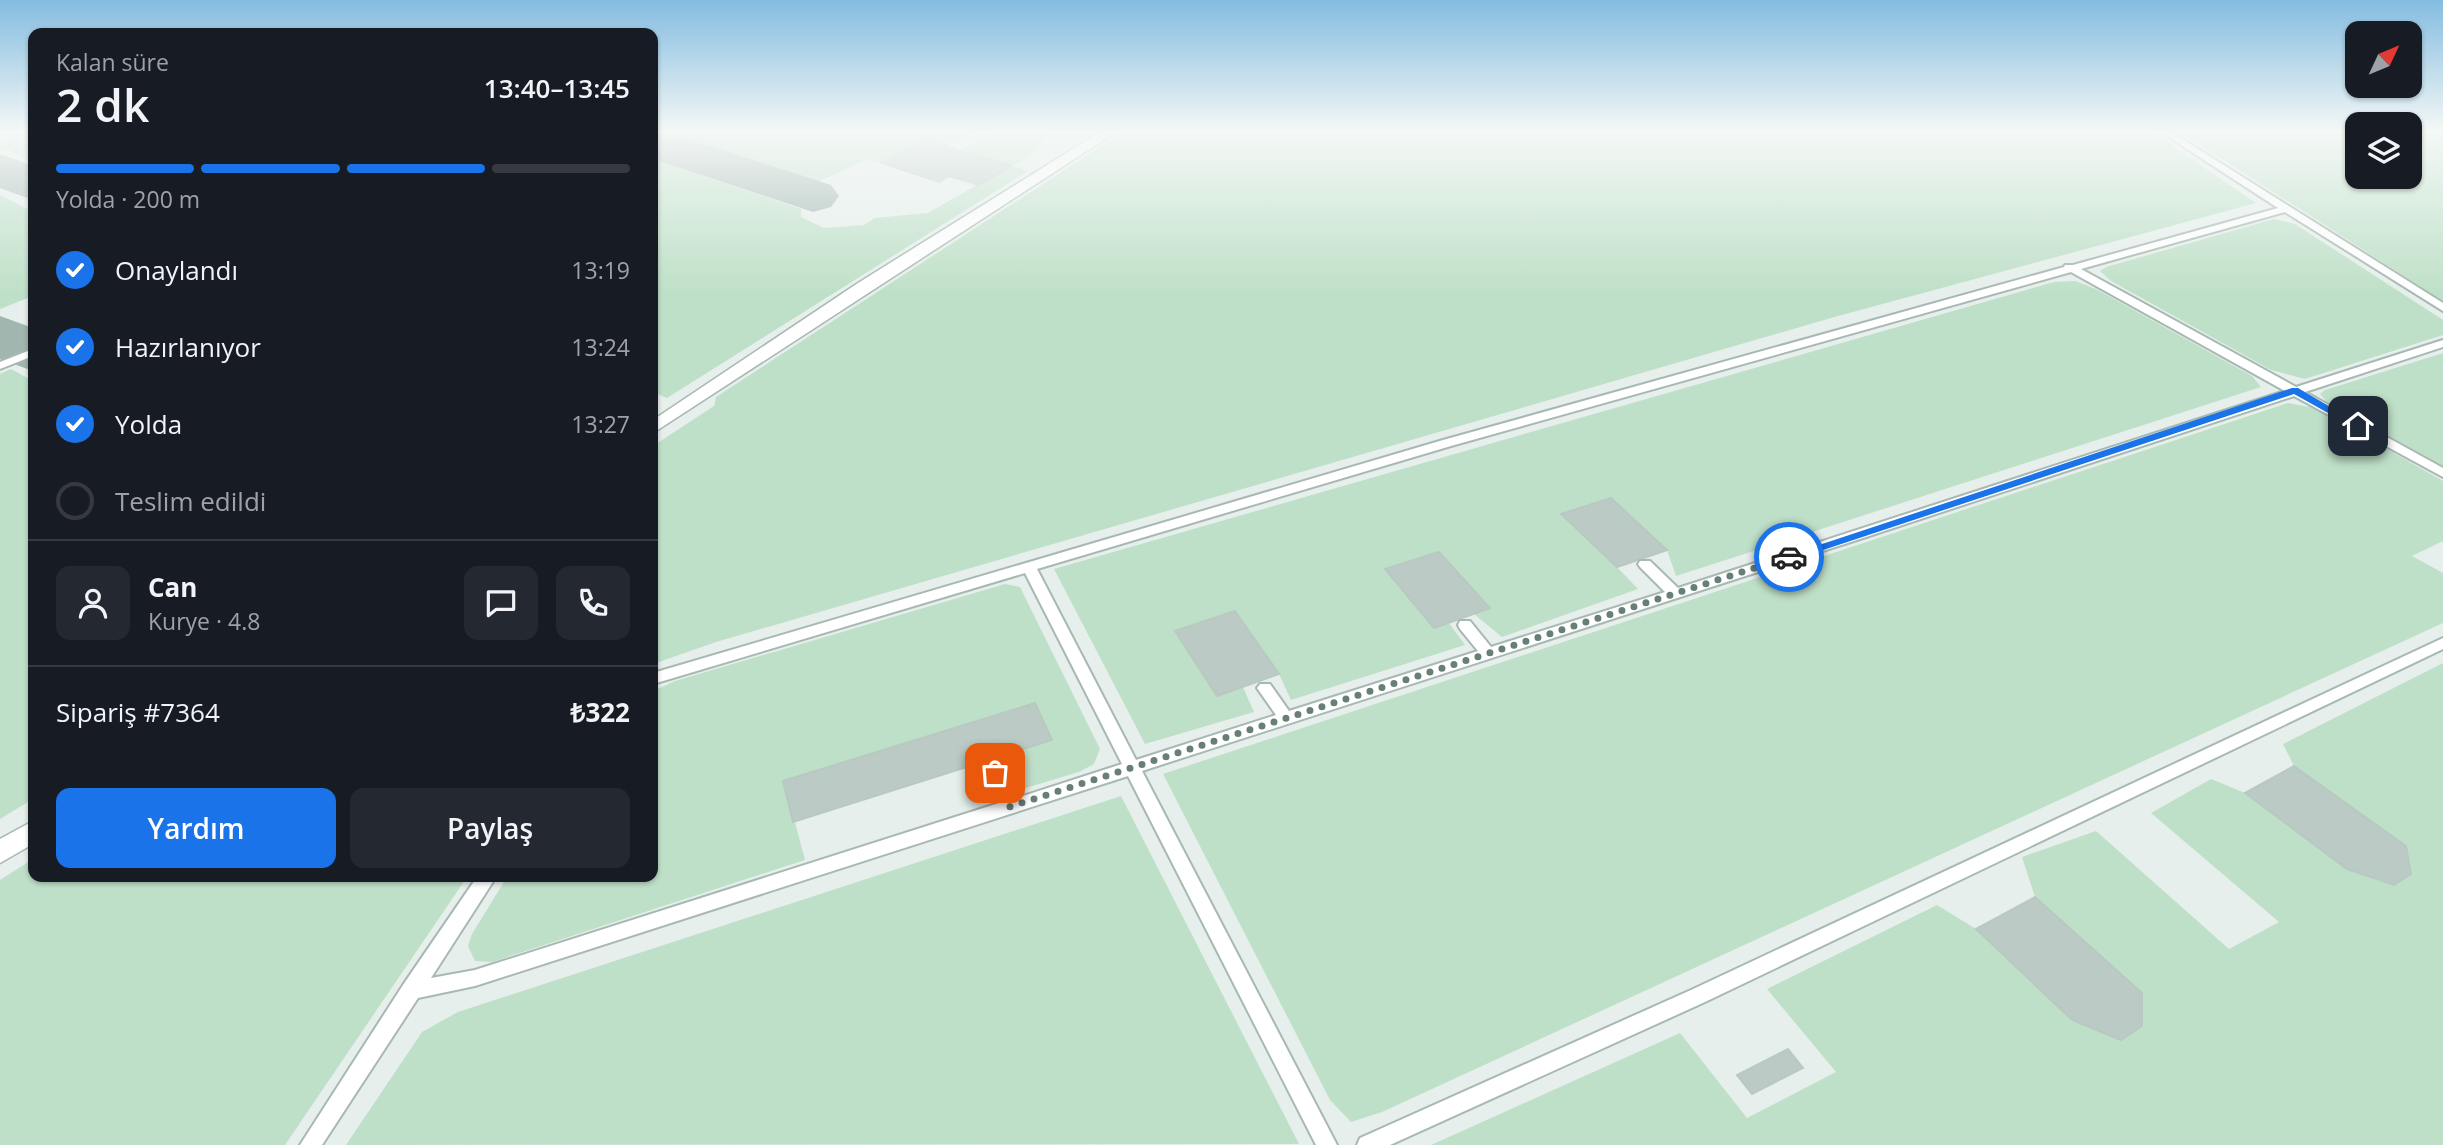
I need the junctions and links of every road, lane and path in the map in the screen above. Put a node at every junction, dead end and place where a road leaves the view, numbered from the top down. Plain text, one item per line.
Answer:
1 (1024, 185) edge
2 (2248, 185) edge
3 (2285, 209) junction
4 (2070, 267) junction
5 (2443, 308) edge
6 (2443, 343) edge
7 (28, 354) edge
8 (0, 366) edge
9 (2295, 390) junction
10 (658, 425) edge
11 (2443, 473) edge
12 (1645, 564) dead end
13 (1028, 566) junction
14 (1675, 593) junction
15 (1465, 625) dead end
16 (2443, 643) edge
17 (1488, 653) junction
18 (658, 677) edge
19 (1265, 688) dead end
20 (1285, 717) junction
21 (1131, 766) junction
22 (995, 773) dead end
23 (1009, 807) junction
24 (28, 834) edge
25 (0, 852) edge
26 (484, 882) edge
27 (410, 991) junction
28 (310, 1145) edge
29 (1328, 1145) edge
30 (1367, 1145) edge

1 - 10 street
2 - 3 lane
3 - 4 lane
3 - 5 lane
4 - 9 lane
4 - 13 lane
6 - 9 lane
7 - 8 lane
9 - 11 lane
9 - 14 lane
12 - 14 lane
13 - 18 lane
13 - 21 lane
14 - 17 lane
15 - 17 lane
16 - 30 lane
17 - 20 lane
19 - 20 lane
20 - 21 lane
21 - 23 lane
21 - 29 lane
22 - 23 lane
23 - 27 lane
24 - 25 street
26 - 27 lane
27 - 28 lane

